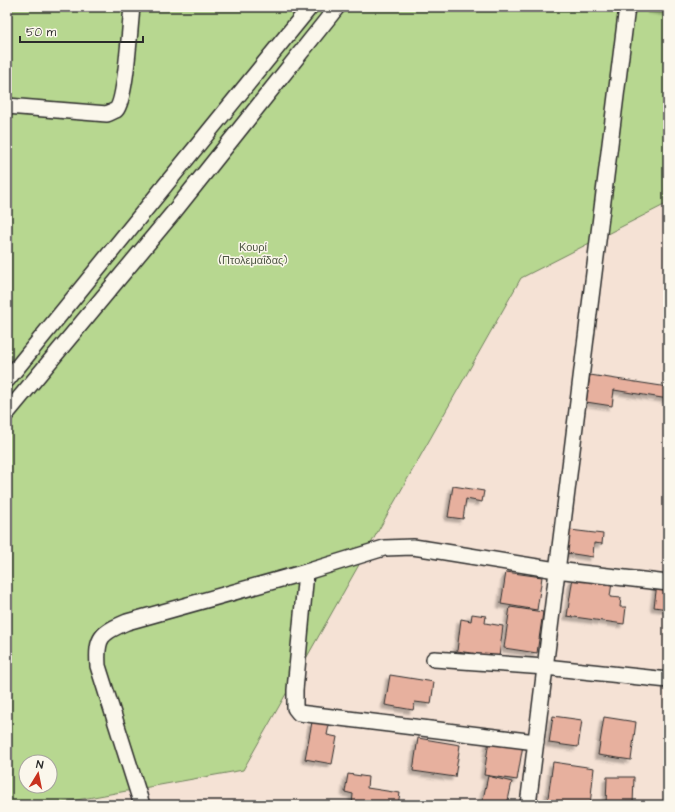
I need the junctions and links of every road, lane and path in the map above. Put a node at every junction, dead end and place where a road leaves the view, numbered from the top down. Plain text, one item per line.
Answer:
1 (132, 7) edge
2 (310, 7) edge
3 (337, 7) edge
4 (627, 7) edge
5 (7, 106) edge
6 (7, 380) edge
7 (7, 413) edge
8 (556, 570) junction
9 (306, 572) junction
10 (668, 583) edge
11 (434, 659) dead end
12 (546, 667) junction
13 (668, 680) edge
14 (536, 742) junction
15 (142, 805) edge
16 (528, 805) edge

1 - 5 street
2 - 6 street
3 - 7 street
4 - 8 street
8 - 9 street
8 - 10 street
8 - 12 street
9 - 14 street
9 - 15 street
11 - 12 street
12 - 13 street
12 - 14 street
14 - 16 street

